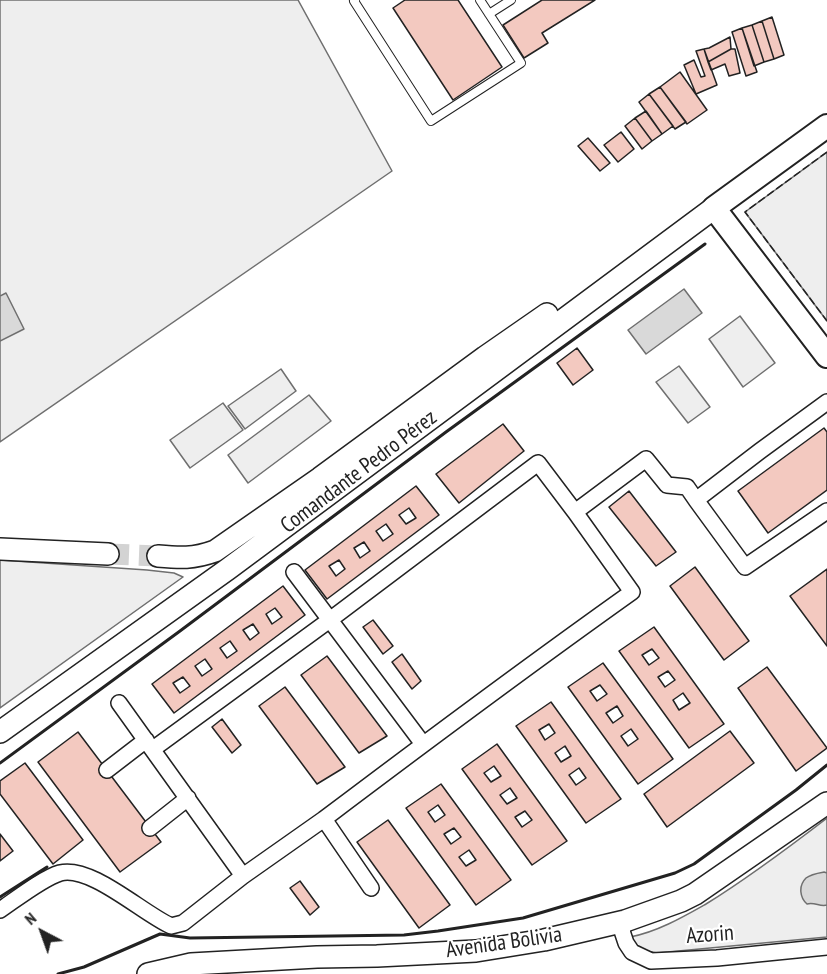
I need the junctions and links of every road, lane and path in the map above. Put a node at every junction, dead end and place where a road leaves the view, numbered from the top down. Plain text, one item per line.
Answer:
1 (355, 0) edge
2 (480, 0) edge
3 (511, 0) edge
4 (489, 14) junction
5 (827, 126) edge
6 (714, 208) junction
7 (620, 278) junction
8 (827, 356) edge
9 (827, 402) edge
10 (696, 500) junction
11 (827, 511) edge
12 (576, 512) junction
13 (0, 549) edge
14 (108, 554) tunnel mouth
15 (158, 556) tunnel mouth
16 (294, 572) dead end
17 (331, 619) junction
18 (119, 703) dead end
19 (0, 732) edge
20 (150, 744) junction
21 (423, 744) junction
22 (107, 770) dead end
23 (188, 798) junction
24 (827, 803) edge
25 (324, 819) junction
26 (150, 828) dead end
27 (243, 876) junction
28 (371, 888) dead end
29 (0, 910) edge
30 (624, 921) junction
31 (827, 947) edge
32 (148, 974) edge

1 - 4 lane
2 - 4 lane
3 - 4 lane
5 - 6 main road
6 - 7 main road, Comandante Pedro Pérez
6 - 8 main road
7 - 15 main road
7 - 19 main road, Comandante Pedro Pérez
9 - 10 street
10 - 11 street
10 - 12 street
12 - 17 street
12 - 21 street
13 - 14 main road
16 - 17 street
17 - 20 street
17 - 21 street
18 - 20 street
20 - 22 street
20 - 23 street
21 - 25 street
23 - 26 street
23 - 27 street
24 - 30 main road, Avenida Bolivia
25 - 27 street
25 - 28 street
27 - 29 street
30 - 31 street, Azorin
30 - 32 main road, Avenida Bolivia

